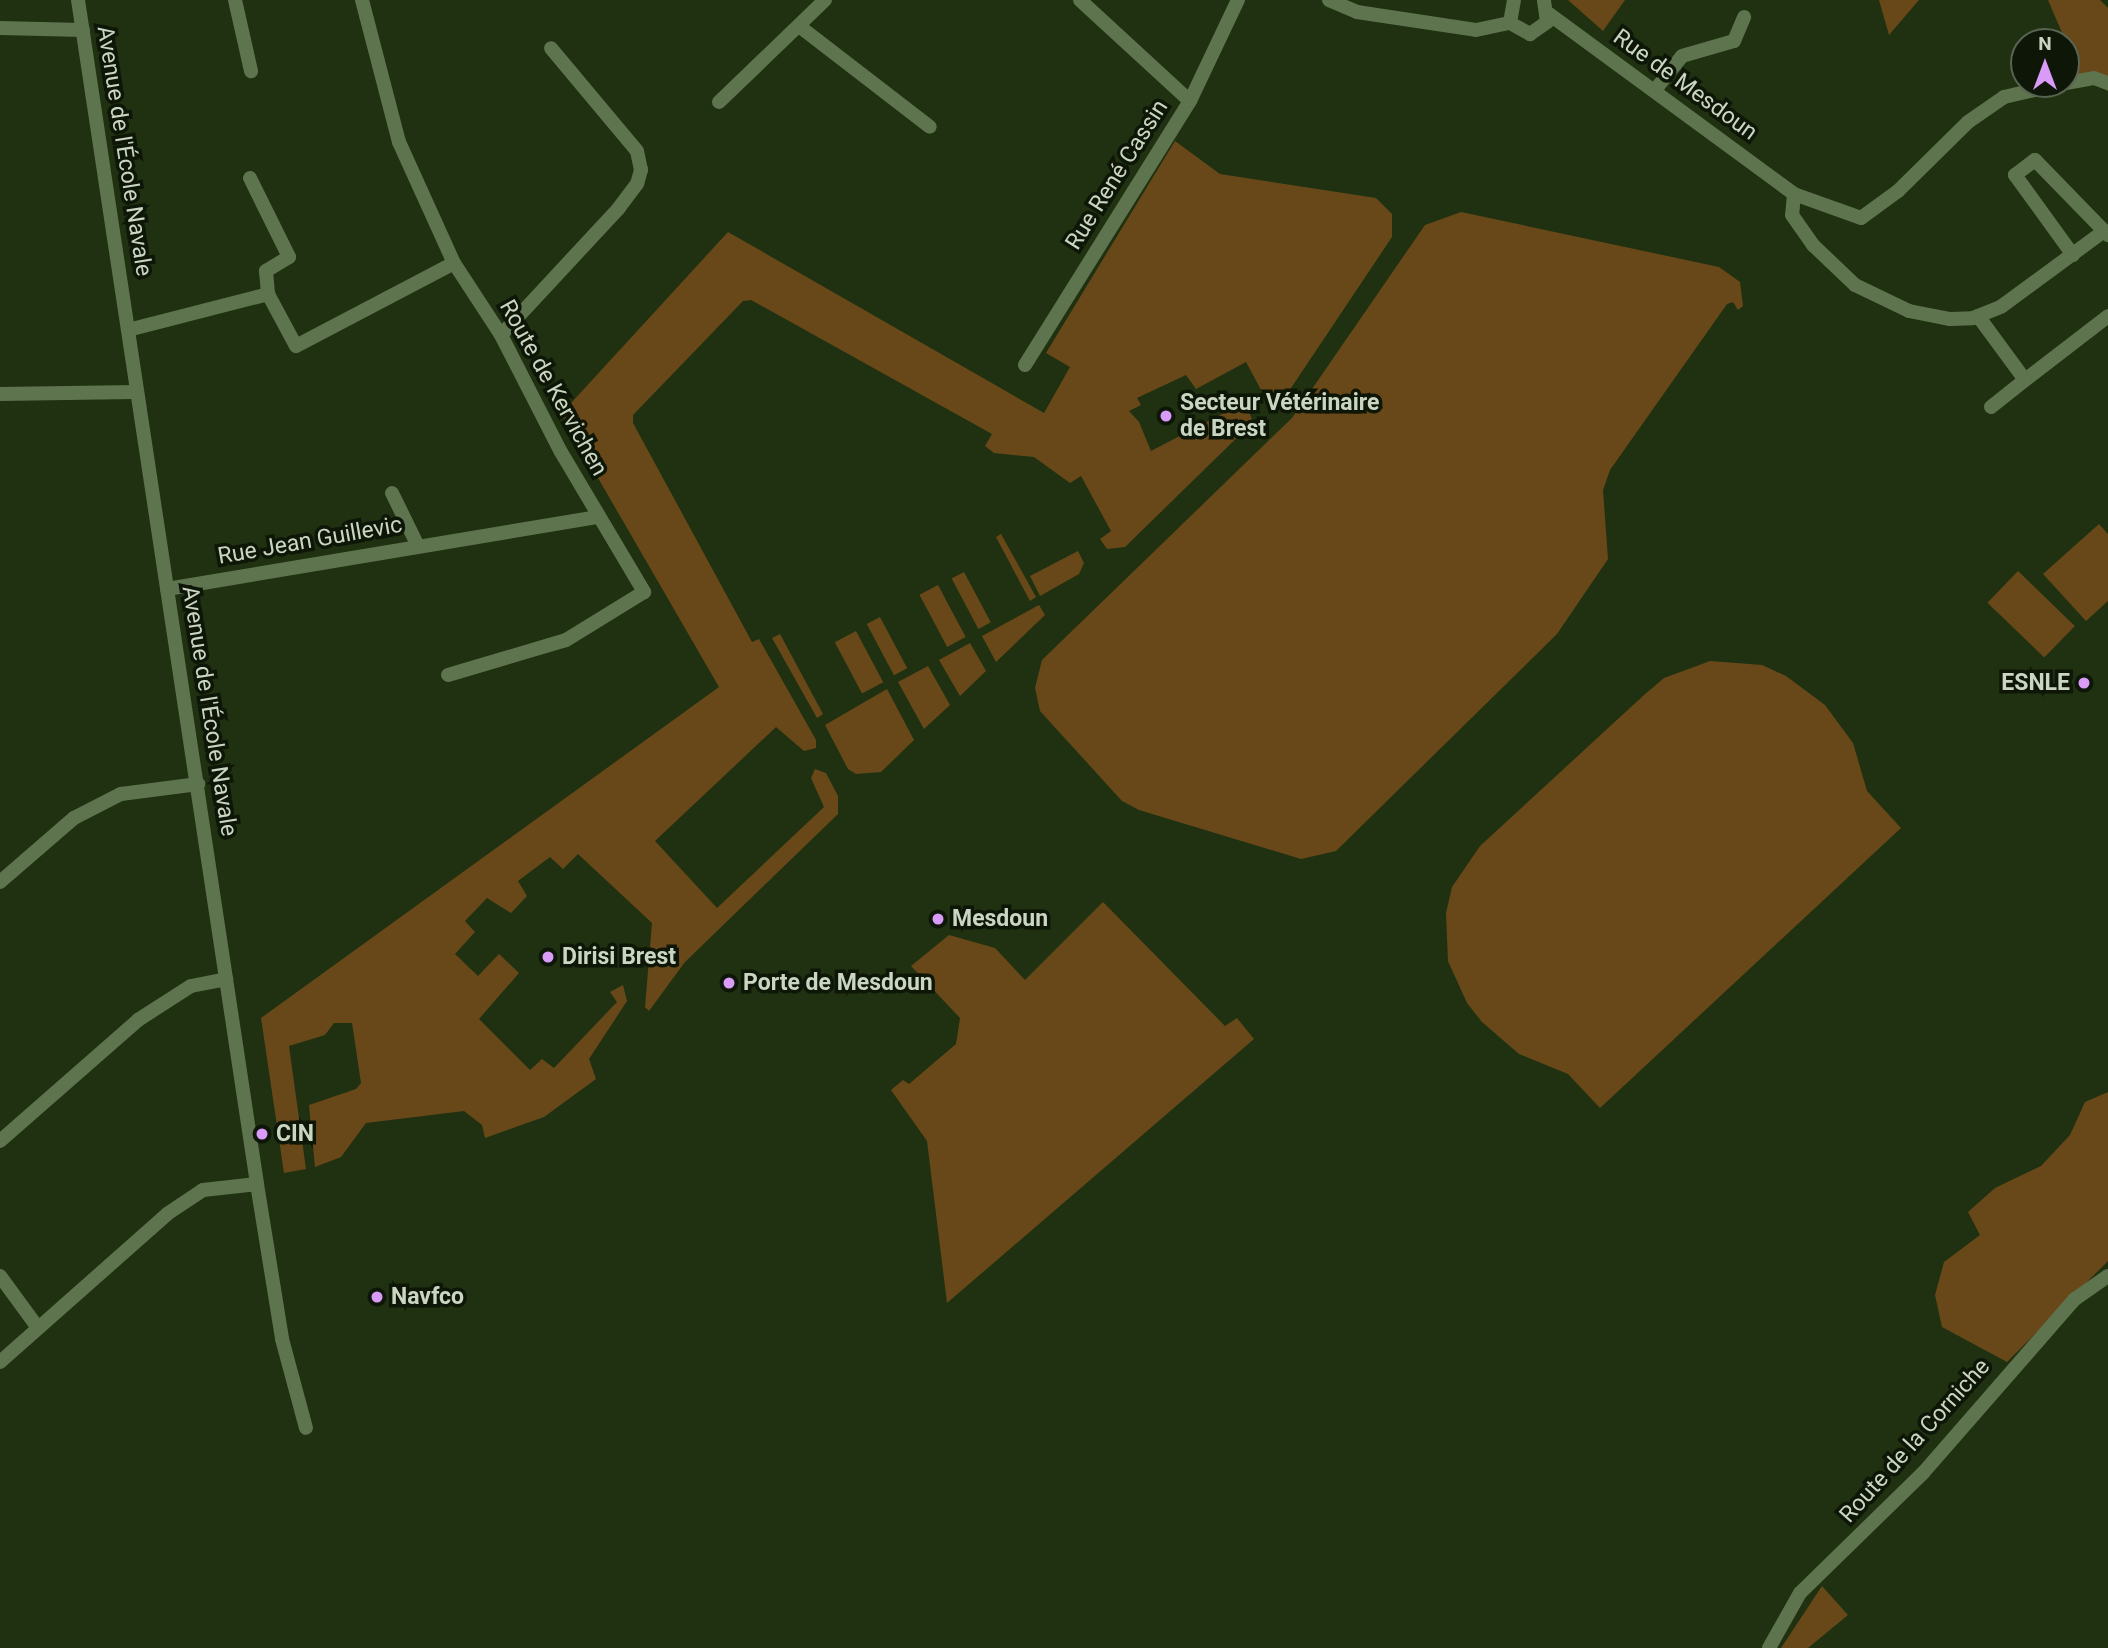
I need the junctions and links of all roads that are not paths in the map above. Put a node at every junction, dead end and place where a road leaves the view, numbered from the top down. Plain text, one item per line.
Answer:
1 (78, 0) edge
2 (235, 0) edge
3 (362, 0) edge
4 (825, 0) edge
5 (1080, 0) edge
6 (1238, 0) edge
7 (1329, 0) edge
8 (1514, 0) edge
9 (1546, 7) edge
10 (1744, 17) dead end
11 (1510, 23) junction
12 (799, 26) junction
13 (0, 28) edge
14 (83, 30) junction
15 (551, 48) dead end
16 (251, 71) dead end
17 (2080, 80) edge
18 (2108, 83) edge
19 (1655, 90) junction
20 (2010, 96) edge
21 (1190, 101) junction
22 (719, 102) dead end
23 (930, 127) dead end
24 (250, 178) dead end
25 (1794, 194) junction
26 (2106, 233) edge
27 (2073, 255) junction
28 (454, 262) junction
29 (268, 294) junction
30 (1978, 316) junction
31 (2108, 316) edge
32 (128, 330) junction
33 (500, 335) junction
34 (1025, 365) dead end
35 (2025, 380) junction
36 (135, 392) junction
37 (0, 394) edge
38 (1991, 407) dead end
39 (392, 493) dead end
40 (598, 517) junction
41 (418, 546) junction
42 (167, 589) junction
43 (447, 675) dead end
44 (198, 784) junction
45 (0, 882) edge
46 (226, 979) junction
47 (0, 1141) edge
48 (257, 1184) junction
49 (0, 1276) edge
50 (2108, 1276) edge
51 (38, 1328) junction
52 (0, 1362) edge
53 (306, 1427) dead end
54 (1769, 1648) edge

1 - 14 street, Avenue de l'École Navale
2 - 16 street
3 - 28 street, Route de Kervichen
4 - 12 street
5 - 21 street, Rue René Cassin
6 - 21 street
7 - 11 street
8 - 11 street
9 - 11 street
9 - 19 street, Rue de Mesdoun
10 - 19 street
12 - 22 street
12 - 23 street
13 - 14 street
14 - 32 street, Avenue de l'École Navale
15 - 33 street
17 - 18 street
19 - 25 street, Rue de Mesdoun
20 - 25 street, Rue de Mesdoun
21 - 34 street, Rue René Cassin
24 - 29 street
25 - 30 street
26 - 27 street
26 - 27 street
27 - 30 street
28 - 29 street
28 - 33 street, Route de Kervichen
29 - 32 street
30 - 35 street
31 - 35 street
32 - 36 street, Avenue de l'École Navale
33 - 40 street, Route de Kervichen
35 - 38 street
36 - 37 street
36 - 42 street, Avenue de l'École Navale
39 - 41 street, Rue Jean Guillevic
40 - 41 street, Rue Jean Guillevic
40 - 43 street, Route de Kervichen
41 - 42 street, Rue Jean Guillevic
42 - 44 street, Avenue de l'École Navale
44 - 45 street
44 - 46 street, Avenue de l'École Navale
46 - 47 street
46 - 48 street, Avenue de l'École Navale
48 - 51 street
48 - 53 street, Avenue de l'École Navale
49 - 51 street
50 - 54 street, Route de la Corniche
51 - 52 street

